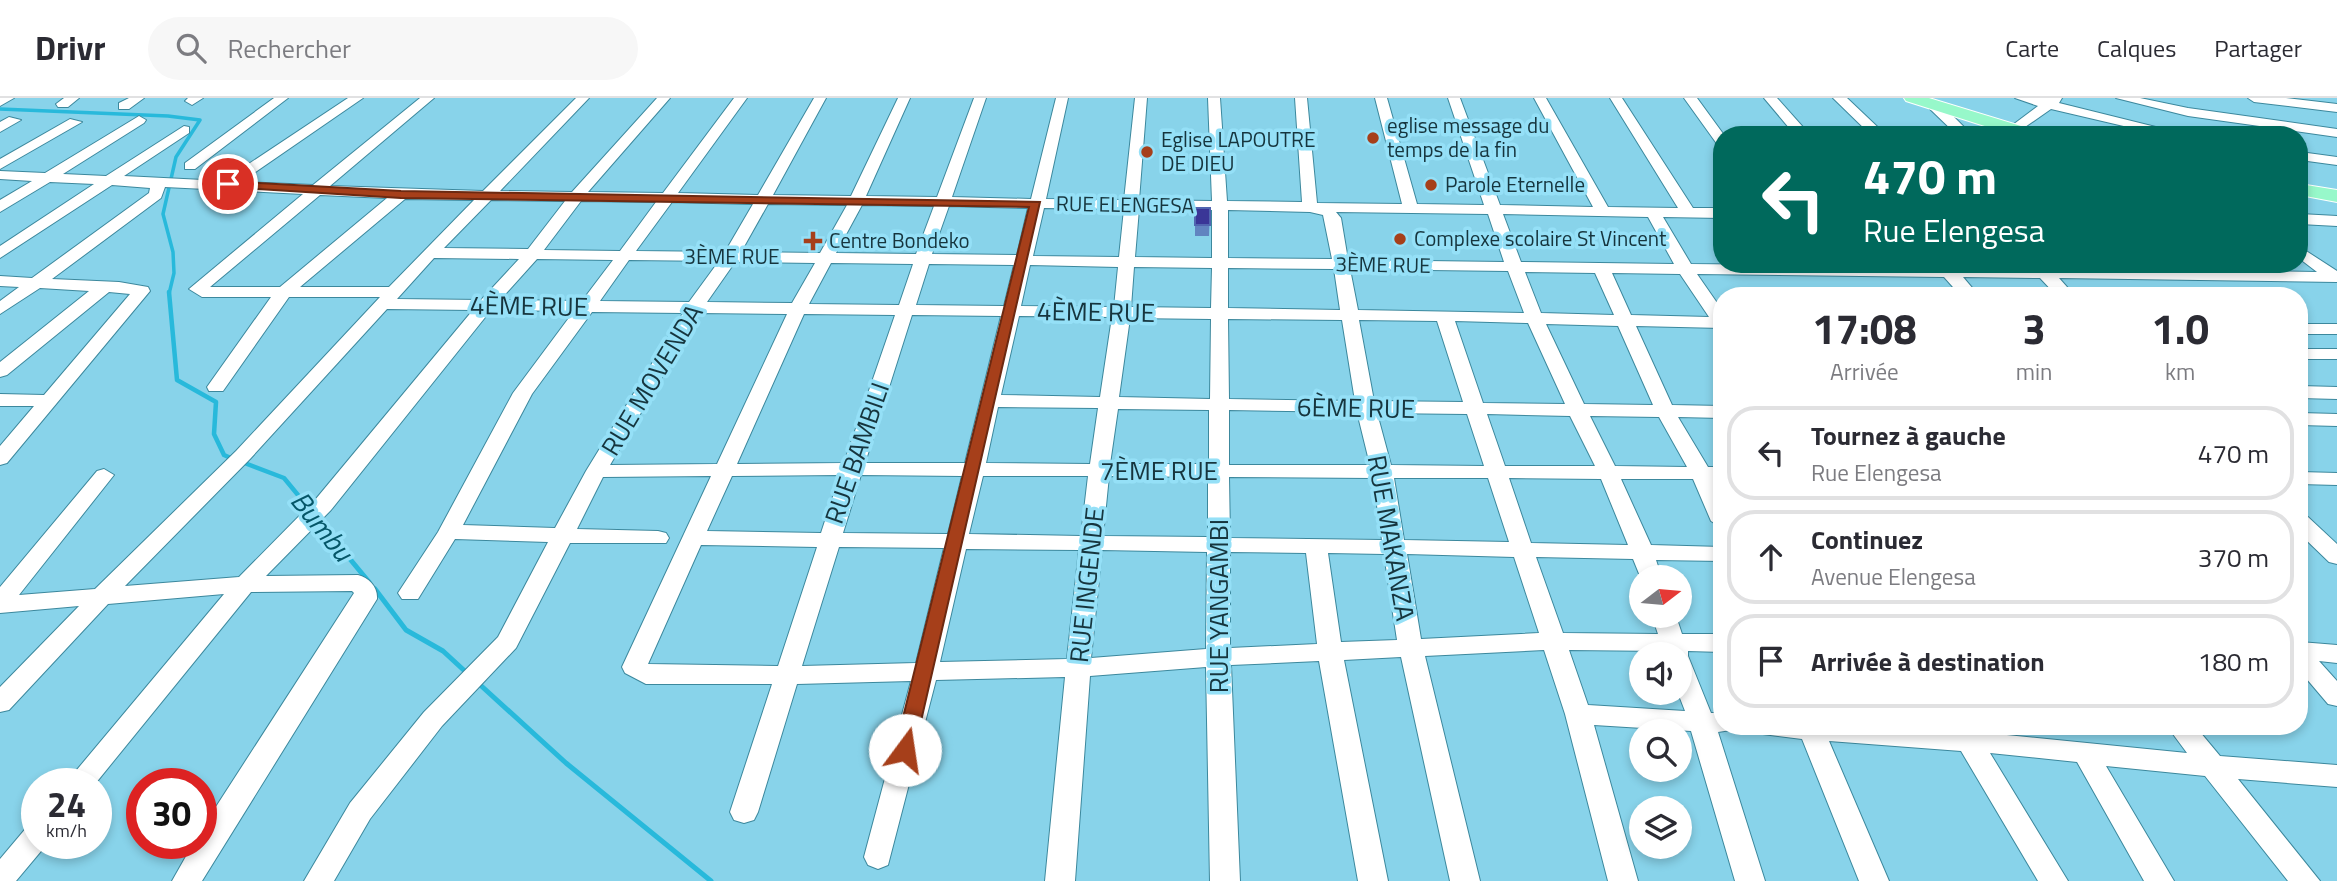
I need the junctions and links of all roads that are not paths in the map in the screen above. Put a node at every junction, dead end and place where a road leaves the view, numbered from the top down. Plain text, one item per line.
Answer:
1 (8, 98) edge
2 (138, 98) edge
3 (282, 98) edge
4 (357, 98) edge
5 (428, 98) edge
6 (583, 98) edge
7 (664, 98) edge
8 (741, 98) edge
9 (820, 98) edge
10 (904, 98) edge
11 (980, 98) edge
12 (1062, 98) edge
13 (1141, 98) edge
14 (1214, 98) edge
15 (1301, 98) edge
16 (1381, 98) edge
17 (1454, 98) edge
18 (1540, 98) edge
19 (1616, 98) edge
20 (1690, 98) edge
21 (1770, 98) edge
22 (1839, 98) edge
23 (1912, 98) edge
24 (2021, 98) edge
25 (2122, 98) edge
26 (2253, 98) edge
27 (2054, 102) edge
28 (0, 103) edge
29 (124, 106) dead end
30 (1935, 106) junction
31 (2337, 108) edge
32 (14, 120) dead end
33 (139, 120) dead end
34 (75, 122) dead end
35 (1795, 126) edge
36 (1869, 126) edge
37 (1956, 126) edge
38 (2000, 126) edge
39 (2030, 126) edge
40 (2146, 126) edge
41 (2287, 126) edge
42 (0, 128) edge
43 (1713, 129) edge
44 (2308, 129) edge
45 (184, 130) dead end
46 (2337, 133) edge
47 (2308, 157) edge
48 (2337, 161) edge
49 (0, 165) edge
50 (190, 166) dead end
51 (0, 175) edge
52 (48, 176) junction
53 (111, 179) junction
54 (148, 181) junction
55 (228, 184) junction
56 (318, 191) junction
57 (2308, 191) edge
58 (401, 194) junction
59 (486, 195) junction
60 (577, 196) junction
61 (2337, 196) edge
62 (667, 199) junction
63 (762, 200) junction
64 (856, 202) junction
65 (942, 203) junction
66 (1036, 204) junction
67 (1131, 205) junction
68 (1220, 206) junction
69 (0, 207) edge
70 (1310, 207) junction
71 (1411, 208) junction
72 (1496, 209) junction
73 (1603, 211) junction
74 (1653, 212) junction
75 (1688, 212) junction
76 (1713, 213) edge
77 (2308, 219) edge
78 (2337, 221) edge
79 (2308, 231) edge
80 (2337, 232) edge
81 (0, 253) edge
82 (430, 253) junction
83 (533, 255) junction
84 (624, 256) junction
85 (730, 257) junction
86 (826, 258) junction
87 (2308, 258) edge
88 (921, 260) junction
89 (1023, 260) junction
90 (1126, 261) junction
91 (1221, 263) junction
92 (1340, 264) junction
93 (1515, 268) junction
94 (1602, 269) junction
95 (1686, 270) junction
96 (1713, 270) edge
97 (1950, 273) edge
98 (2045, 273) edge
99 (2168, 273) edge
100 (2336, 277) edge
101 (0, 281) edge
102 (36, 283) junction
103 (105, 286) junction
104 (1963, 287) edge
105 (2058, 287) edge
106 (283, 293) junction
107 (391, 298) junction
108 (486, 305) junction
109 (585, 306) junction
110 (694, 308) junction
111 (797, 308) junction
112 (0, 309) edge
113 (905, 309) junction
114 (1713, 310) edge
115 (1011, 311) junction
116 (1122, 312) junction
117 (1220, 314) junction
118 (1351, 315) junction
119 (1444, 316) junction
120 (1535, 319) junction
121 (1626, 321) junction
122 (1713, 323) edge
123 (2308, 328) edge
124 (2337, 329) edge
125 (2308, 354) edge
126 (2337, 355) edge
127 (0, 371) edge
128 (216, 387) dead end
129 (2308, 393) edge
130 (2337, 393) edge
131 (0, 400) edge
132 (49, 401) junction
133 (990, 401) junction
134 (1110, 404) junction
135 (1220, 405) junction
136 (1366, 409) junction
137 (1575, 409) junction
138 (1476, 410) junction
139 (1665, 411) junction
140 (1713, 412) edge
141 (2308, 419) edge
142 (2337, 419) edge
143 (0, 459) edge
144 (852, 469) junction
145 (725, 470) junction
146 (975, 470) junction
147 (1382, 470) junction
148 (1498, 470) junction
149 (596, 471) junction
150 (1099, 471) junction
151 (1220, 472) junction
152 (1608, 472) junction
153 (1712, 473) edge
154 (104, 474) dead end
155 (2308, 478) edge
156 (2337, 479) edge
157 (2308, 530) edge
158 (449, 532) junction
159 (564, 535) junction
160 (658, 538) dead end
161 (691, 538) junction
162 (957, 541) junction
163 (827, 542) junction
164 (1091, 544) junction
165 (1219, 545) junction
166 (1316, 547) junction
167 (1394, 547) junction
168 (1523, 550) junction
169 (1643, 551) junction
170 (1713, 554) edge
171 (2337, 557) edge
172 (1647, 565) edge
173 (245, 584) junction
174 (410, 593) dead end
175 (104, 594) junction
176 (0, 604) edge
177 (1553, 641) junction
178 (1713, 645) edge
179 (1629, 648) edge
180 (1411, 649) junction
181 (1692, 650) edge
182 (1329, 653) junction
183 (2308, 653) edge
184 (2337, 654) edge
185 (1217, 657) junction
186 (2308, 663) edge
187 (1078, 668) junction
188 (926, 671) junction
189 (787, 675) junction
190 (1692, 683) edge
191 (2337, 697) edge
192 (0, 703) edge
193 (1578, 714) junction
194 (1712, 722) edge
195 (1715, 735) edge
196 (1814, 735) edge
197 (1965, 735) edge
198 (1971, 735) edge
199 (2187, 735) edge
200 (2084, 751) junction
201 (2210, 766) junction
202 (92, 768) edge
203 (2337, 776) edge
204 (744, 812) dead end
205 (21, 854) edge
206 (878, 857) dead end
207 (0, 880) edge
208 (187, 881) edge
209 (319, 881) edge
210 (1059, 881) edge
211 (1225, 881) edge
212 (1373, 881) edge
213 (1465, 881) edge
214 (1623, 881) edge
215 (1750, 881) edge
216 (1874, 881) edge
217 (2053, 881) edge
218 (2159, 881) edge
219 (2305, 881) edge

1 - 28 street
2 - 29 street
3 - 50 street
4 - 55 street
5 - 56 street
6 - 59 street
7 - 60 street
8 - 62 street
9 - 63 street, RUE MOVENDA
10 - 64 street
11 - 65 street, RUE BAMBILI
12 - 66 street
13 - 67 street, RUE INGENDE
14 - 68 street, RUE YANGAMBI
15 - 70 street
16 - 71 street
17 - 72 street
18 - 73 street
19 - 75 street
20 - 43 street
21 - 35 street
22 - 36 street
23 - 30 main road
24 - 27 street
25 - 41 street
26 - 31 street
27 - 39 street
27 - 40 street
30 - 37 street
30 - 38 main road
32 - 42 street
33 - 52 street
34 - 49 street
44 - 46 street
45 - 53 street
47 - 48 street
51 - 52 street, RUE ELENGESA
52 - 53 street, RUE ELENGESA
52 - 69 street
53 - 54 street, RUE ELENGESA
53 - 81 street
54 - 55 street, RUE ELENGESA
54 - 102 street
55 - 56 street, RUE ELENGESA
56 - 58 street, RUE ELENGESA
56 - 106 street, 4ÈME RUE
57 - 61 main road
58 - 59 street, RUE ELENGESA
58 - 106 street
59 - 60 street, RUE ELENGESA
59 - 82 street
60 - 62 street, RUE ELENGESA
60 - 83 street
62 - 63 street, RUE ELENGESA
62 - 84 street
63 - 64 street, RUE ELENGESA
63 - 85 street, RUE MOVENDA
64 - 65 street, RUE ELENGESA
64 - 86 street
65 - 66 street, RUE ELENGESA
65 - 88 street, RUE BAMBILI
66 - 67 street, RUE ELENGESA
66 - 89 street
67 - 68 street, RUE ELENGESA
67 - 90 street, RUE INGENDE
68 - 70 street, RUE ELENGESA
68 - 91 street, RUE YANGAMBI
70 - 71 street, RUE ELENGESA
70 - 92 street, RUE MAKANZA
71 - 72 street, RUE ELENGESA
72 - 73 street, RUE ELENGESA
72 - 93 street
73 - 74 street, RUE ELENGESA
74 - 75 street, RUE ELENGESA
74 - 95 street
75 - 76 street, RUE ELENGESA
77 - 78 street
79 - 80 street
82 - 83 street, 3ÈME RUE
82 - 107 street
83 - 84 street, 3ÈME RUE
83 - 108 street
84 - 85 street, 3ÈME RUE
84 - 109 street
85 - 86 street, 3ÈME RUE
85 - 110 street, RUE MOVENDA
86 - 88 street, 3ÈME RUE
86 - 111 street
87 - 100 street
88 - 89 street, 3ÈME RUE
88 - 113 street, RUE BAMBILI
89 - 90 street, 3ÈME RUE
89 - 115 street
90 - 91 street, 3ÈME RUE
90 - 116 street, RUE INGENDE
91 - 92 street, 3ÈME RUE
91 - 117 street, RUE YANGAMBI
92 - 93 street, 3ÈME RUE
92 - 118 street, RUE MAKANZA
93 - 94 street, 3ÈME RUE
93 - 120 street
94 - 95 street, 3ÈME RUE
94 - 121 street
95 - 96 street, 3ÈME RUE
95 - 114 street
97 - 104 street
98 - 105 street
99 - 100 street, 3ÈME RUE
101 - 102 street
102 - 103 street
102 - 112 street
103 - 127 street
103 - 132 street
106 - 107 street, 4ÈME RUE
106 - 128 street
107 - 108 street, 4ÈME RUE
107 - 175 street
108 - 109 street, 4ÈME RUE
108 - 173 street
109 - 110 street, 4ÈME RUE
109 - 158 street
110 - 111 street, 4ÈME RUE
110 - 149 street, RUE MOVENDA
111 - 113 street, 4ÈME RUE
111 - 145 street
113 - 115 street, 4ÈME RUE
113 - 144 street, RUE BAMBILI
115 - 116 street, 4ÈME RUE
115 - 133 street
116 - 117 street, 4ÈME RUE
116 - 134 street, RUE INGENDE
117 - 118 street, 4ÈME RUE
117 - 135 street, RUE YANGAMBI
118 - 119 street, 4ÈME RUE
118 - 136 street, RUE MAKANZA
119 - 120 street, 4ÈME RUE
119 - 138 street
120 - 121 street, 4ÈME RUE
120 - 137 street
121 - 122 street, 4ÈME RUE
121 - 139 street
123 - 124 street
125 - 126 street
129 - 130 street
131 - 132 street
132 - 143 street
133 - 134 street, 6ÈME RUE
133 - 146 street
134 - 135 street, 6ÈME RUE
134 - 150 street, RUE INGENDE
135 - 136 street, 6ÈME RUE
135 - 151 street, RUE YANGAMBI
136 - 138 street, 6ÈME RUE
136 - 147 street, RUE MAKANZA
137 - 138 street, 6ÈME RUE
137 - 139 street, 6ÈME RUE
137 - 152 street
138 - 148 street
139 - 140 street, 6ÈME RUE
139 - 153 street
141 - 142 street
144 - 145 street, 7ÈME RUE
144 - 146 street, 7ÈME RUE
144 - 163 street, RUE BAMBILI
145 - 149 street, 7ÈME RUE
145 - 161 street
146 - 150 street, 7ÈME RUE
146 - 162 street
147 - 148 street, 7ÈME RUE
147 - 151 street, 7ÈME RUE
147 - 167 street, RUE MAKANZA
148 - 152 street, 7ÈME RUE
148 - 168 street
149 - 159 street, RUE MOVENDA
150 - 151 street, 7ÈME RUE
150 - 164 street, RUE INGENDE
151 - 165 street, RUE YANGAMBI
152 - 153 street, 7ÈME RUE
152 - 169 street
154 - 176 street
155 - 156 street
157 - 171 street
158 - 159 street
158 - 174 street
159 - 160 street
159 - 209 street, RUE MOVENDA
161 - 163 street
161 - 189 street
162 - 163 street
162 - 164 street
162 - 188 street
163 - 189 street, RUE BAMBILI
164 - 165 street
164 - 187 street, RUE INGENDE
165 - 166 street
165 - 185 street, RUE YANGAMBI
166 - 167 street
166 - 182 street
167 - 168 street
167 - 180 street, RUE MAKANZA
168 - 169 street
168 - 177 street
169 - 170 street
169 - 172 street
173 - 175 street
173 - 202 street
173 - 208 street
175 - 176 street
175 - 192 street
177 - 179 street
177 - 180 street
177 - 193 street
178 - 181 street
180 - 182 street
180 - 213 street, RUE MAKANZA
182 - 185 street
182 - 212 street
183 - 184 street
185 - 187 street
185 - 211 street, RUE YANGAMBI
186 - 191 street
187 - 188 street
187 - 210 street, RUE INGENDE
188 - 189 street
188 - 206 street
189 - 204 street, RUE BAMBILI
190 - 194 street
193 - 194 street
193 - 214 street
195 - 215 street
196 - 216 street
197 - 217 street
198 - 200 street
199 - 201 street
200 - 201 street
200 - 218 street
201 - 203 street
201 - 219 street
205 - 207 street

